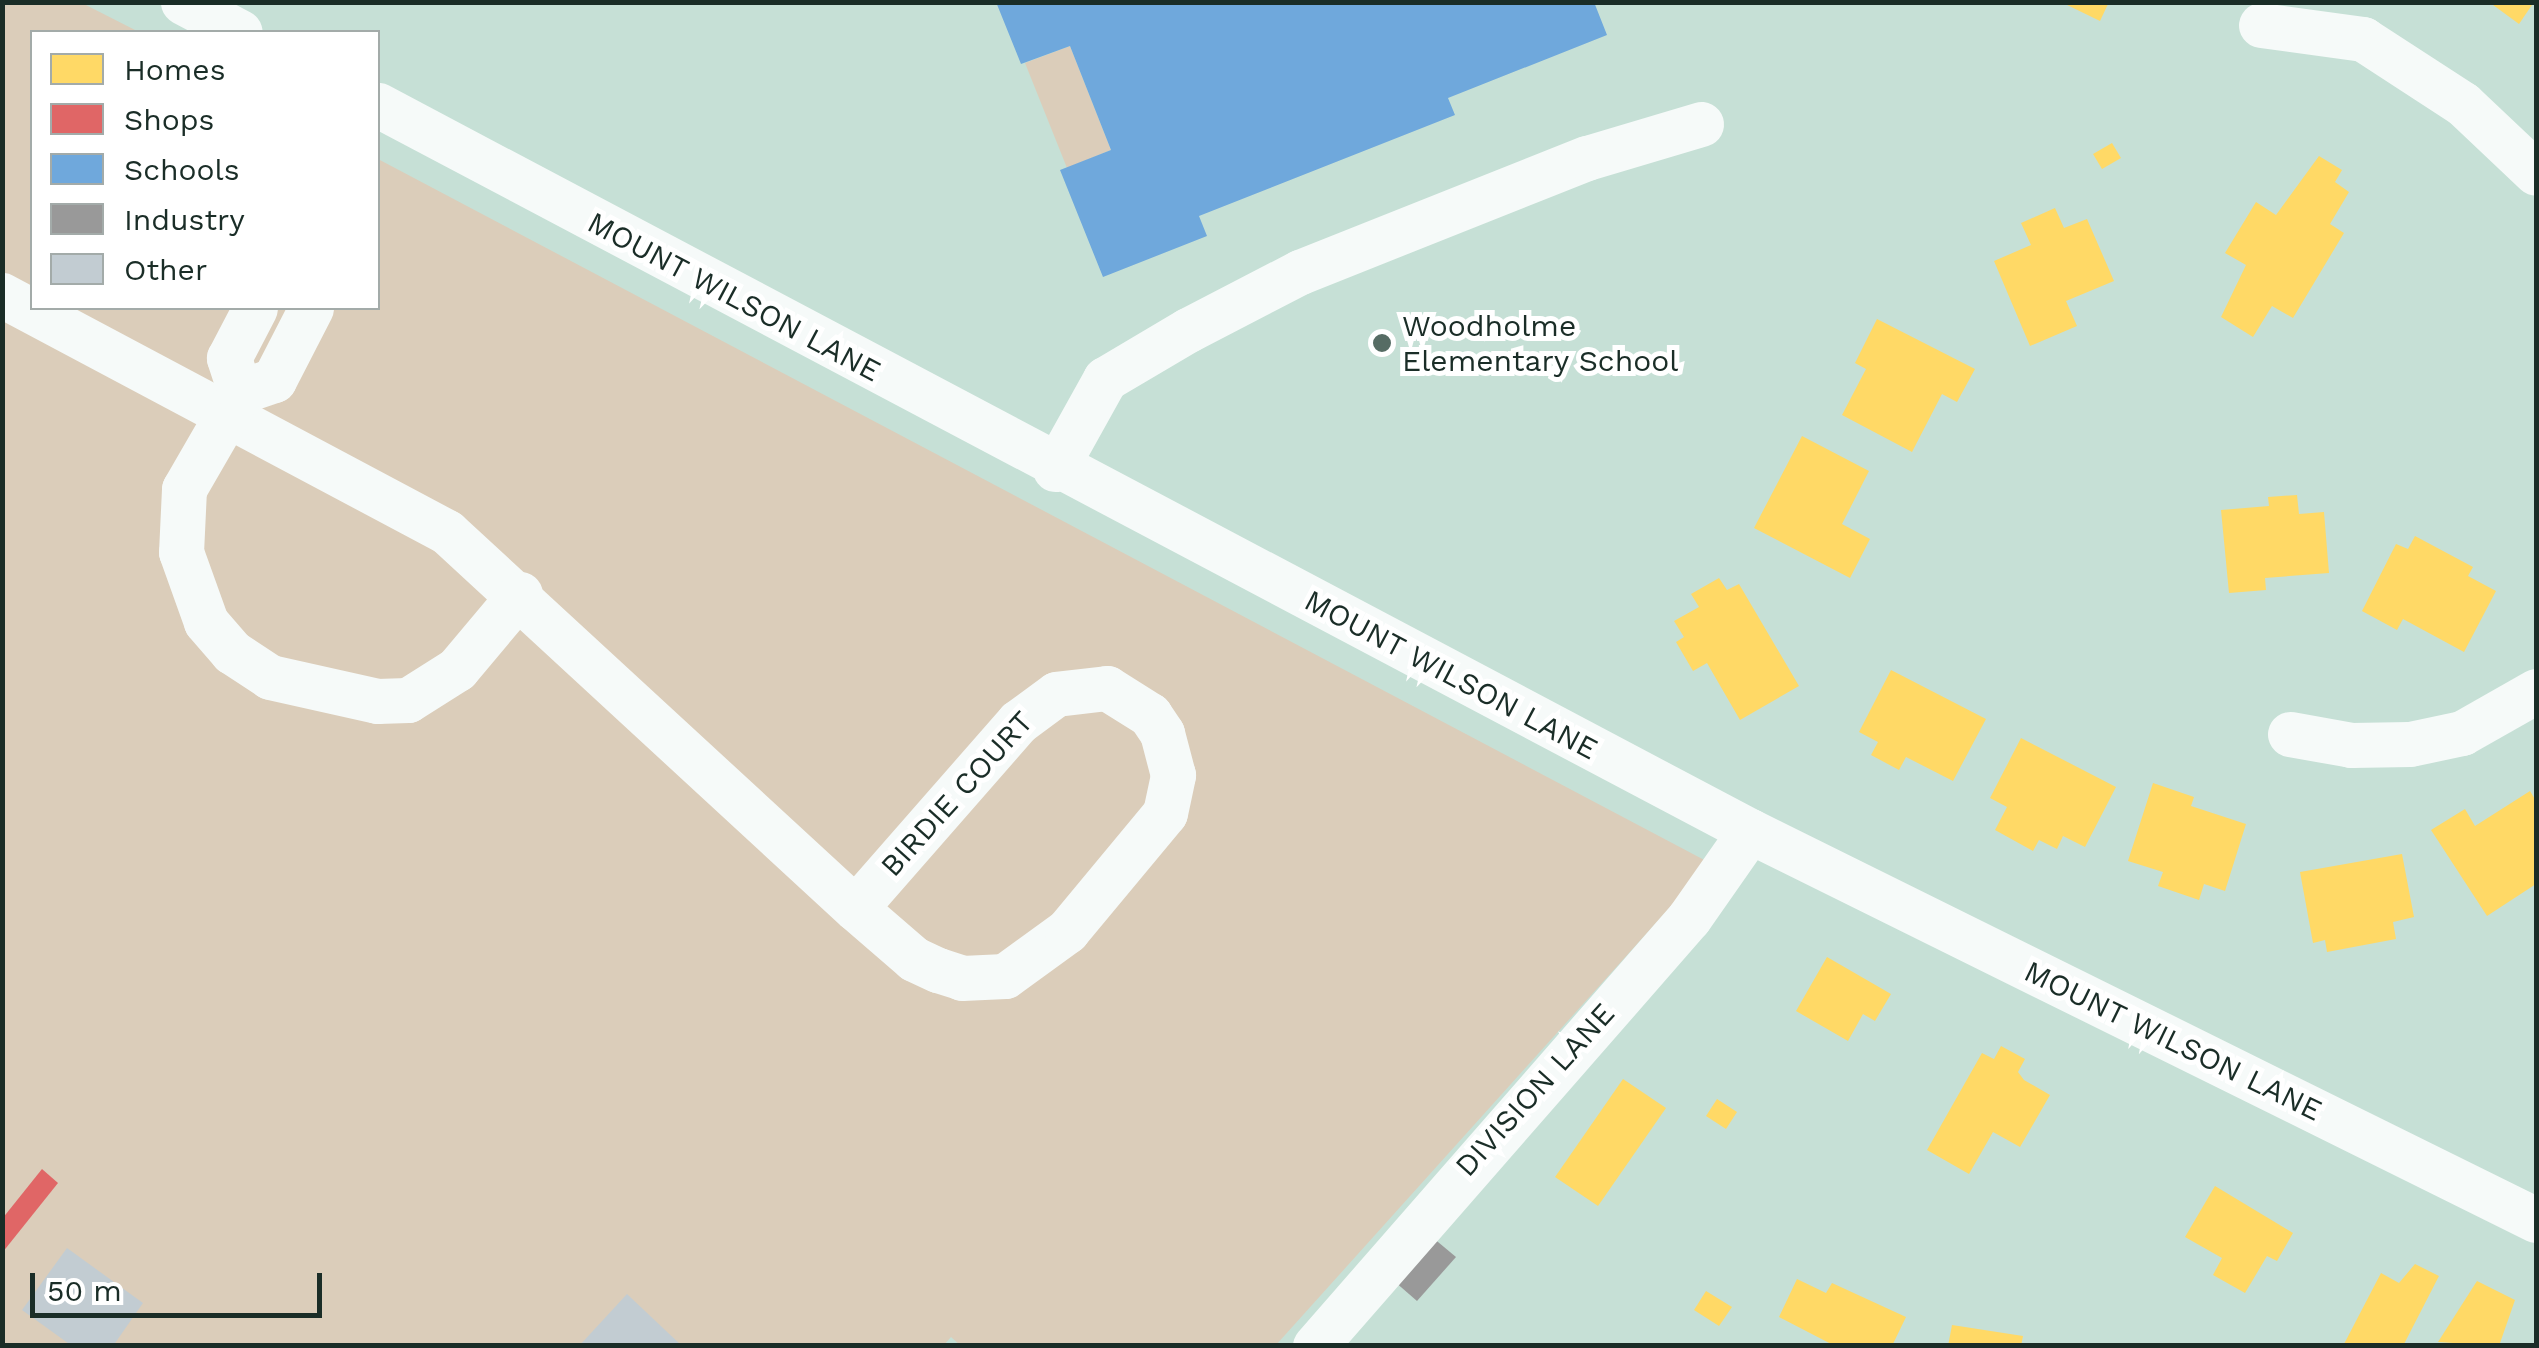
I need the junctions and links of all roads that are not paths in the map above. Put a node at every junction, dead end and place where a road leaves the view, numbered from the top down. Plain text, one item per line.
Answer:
1 (183, 2) edge
2 (2261, 25) dead end
3 (236, 30) edge
4 (380, 112) edge
5 (1700, 124) dead end
6 (2536, 174) edge
7 (2, 294) edge
8 (30, 307) edge
9 (36, 310) edge
10 (254, 310) edge
11 (310, 310) edge
12 (234, 403) junction
13 (1056, 468) junction
14 (520, 594) junction
15 (2536, 691) edge
16 (2290, 734) dead end
17 (1750, 831) junction
18 (855, 908) junction
19 (2536, 1220) edge
20 (1315, 1346) edge

1 - 3 street
2 - 6 street
4 - 13 street, MOUNT WILSON LANE
5 - 13 street
7 - 8 street, BIRDIE COURT
9 - 12 street, BIRDIE COURT
10 - 12 street
11 - 12 street
12 - 14 street, BIRDIE COURT
12 - 14 street
13 - 17 street, MOUNT WILSON LANE
14 - 18 street, BIRDIE COURT
15 - 16 street
17 - 19 street, MOUNT WILSON LANE
17 - 20 street, DIVISION LANE
18 - 18 street, BIRDIE COURT

